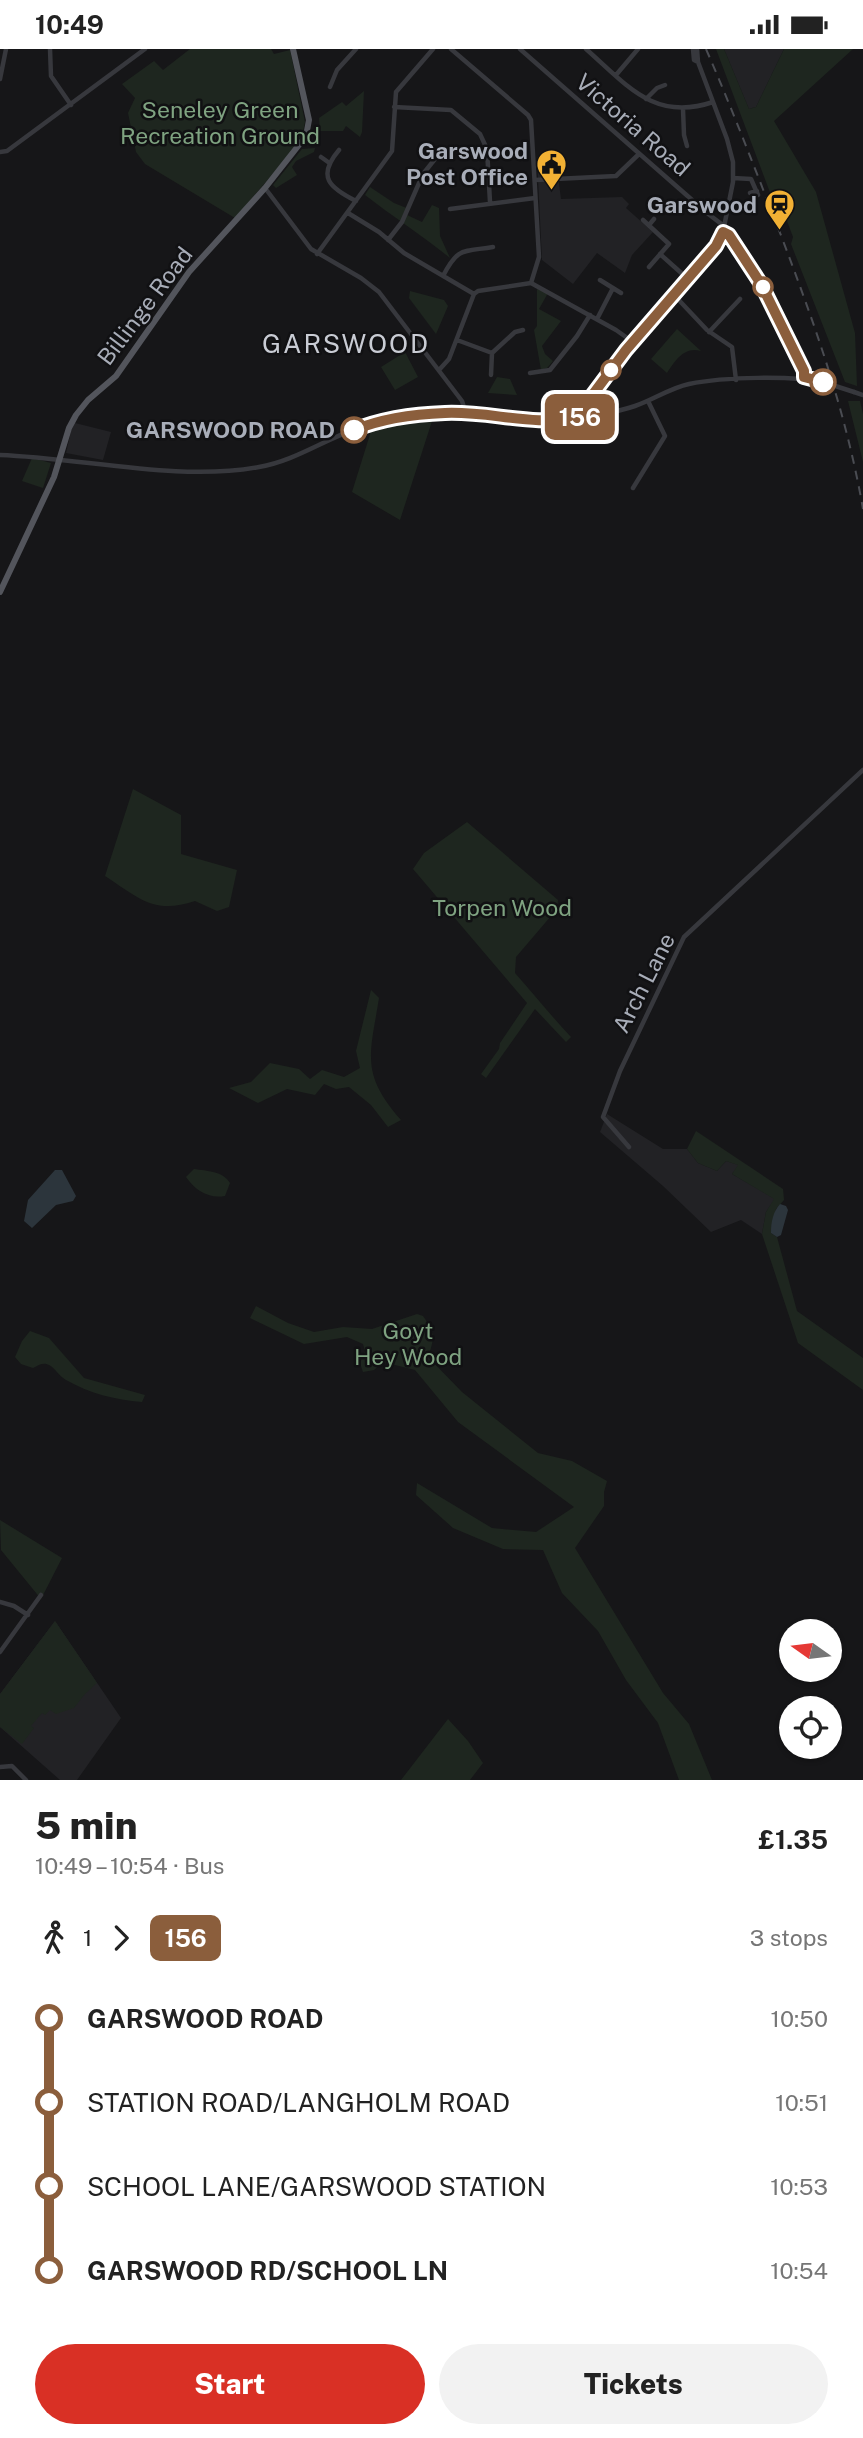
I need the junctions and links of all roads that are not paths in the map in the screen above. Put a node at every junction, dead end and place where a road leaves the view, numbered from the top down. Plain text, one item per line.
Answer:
1 (6, 49) edge
2 (50, 49) edge
3 (145, 49) edge
4 (293, 49) edge
5 (356, 49) edge
6 (433, 49) edge
7 (451, 49) edge
8 (520, 49) edge
9 (586, 49) edge
10 (638, 49) edge
11 (695, 49) edge
12 (616, 75) junction
13 (0, 79) edge
14 (326, 79) dead end
15 (662, 84) dead end
16 (646, 99) junction
17 (713, 102) junction
18 (71, 104) junction
19 (394, 107) junction
20 (682, 109) junction
21 (687, 146) dead end
22 (339, 150) dead end
23 (0, 152) edge
24 (439, 154) dead end
25 (639, 154) junction
26 (321, 157) dead end
27 (328, 162) junction
28 (535, 180) junction
29 (733, 180) junction
30 (265, 188) junction
31 (750, 193) dead end
32 (457, 198) dead end
33 (536, 198) junction
34 (356, 201) junction
35 (490, 202) junction
36 (458, 207) junction
37 (450, 209) dead end
38 (348, 213) junction
39 (654, 219) dead end
40 (643, 220) dead end
41 (649, 225) junction
42 (724, 229) junction
43 (388, 240) junction
44 (495, 247) dead end
45 (317, 254) junction
46 (660, 254) junction
47 (649, 266) dead end
48 (443, 276) junction
49 (688, 279) junction
50 (600, 280) dead end
51 (531, 283) junction
52 (613, 288) junction
53 (621, 293) dead end
54 (474, 294) junction
55 (675, 295) junction
56 (740, 299) dead end
57 (734, 305) junction
58 (739, 310) dead end
59 (590, 315) junction
60 (597, 319) junction
61 (512, 326) dead end
62 (523, 330) dead end
63 (515, 332) junction
64 (709, 332) junction
65 (457, 340) junction
66 (633, 342) junction
67 (492, 353) junction
68 (557, 369) dead end
69 (439, 370) junction
70 (550, 370) junction
71 (530, 373) dead end
72 (491, 374) dead end
73 (804, 377) junction
74 (736, 380) junction
75 (863, 395) edge
76 (648, 401) junction
77 (466, 414) junction
78 (581, 417) junction
79 (0, 455) edge
80 (62, 458) junction
81 (633, 488) dead end
82 (0, 592) edge
83 (863, 770) edge
84 (629, 1147) dead end
85 (41, 1595) dead end
86 (0, 1602) edge
87 (28, 1615) junction
88 (0, 1652) edge
89 (0, 1767) edge
90 (26, 1780) edge

1 - 13 street
2 - 18 street
3 - 18 street
4 - 30 main road, Billinge Road
5 - 14 street
6 - 19 street
7 - 28 street
8 - 25 street, Victoria Road
9 - 12 street
10 - 12 street
11 - 17 street
12 - 16 street
15 - 16 street
16 - 20 street
17 - 20 street
17 - 29 street
18 - 23 street
19 - 34 street
19 - 35 street
20 - 21 street
22 - 27 street
24 - 43 street
25 - 28 street
25 - 42 street, Victoria Road
26 - 27 street
27 - 34 street
28 - 33 street
29 - 31 street
29 - 42 street
30 - 45 street
30 - 80 main road, Billinge Road
32 - 36 street
33 - 35 street
33 - 51 street
34 - 38 street
35 - 36 street
36 - 37 street
38 - 43 street
38 - 45 street
39 - 41 street
40 - 41 street
41 - 46 street
42 - 49 street
42 - 73 street, Victoria Road
43 - 48 street
44 - 48 street
45 - 69 street
46 - 47 street
46 - 49 street
48 - 54 street
49 - 55 street
50 - 52 street
51 - 54 street
51 - 59 street
52 - 53 street
52 - 60 street
54 - 65 street
55 - 64 street
55 - 66 street
56 - 57 street
57 - 58 street
57 - 64 street
59 - 60 street
59 - 70 street
60 - 66 street
61 - 63 street
62 - 63 street
63 - 67 street
64 - 74 street
65 - 67 street
65 - 69 street
66 - 78 street
67 - 72 street
68 - 70 street
69 - 77 street
70 - 71 street
73 - 74 street
73 - 75 street, bridge
74 - 76 street
76 - 78 street
76 - 81 street
77 - 78 street
77 - 80 street
79 - 80 street
80 - 82 main road, Billinge Road
83 - 84 street, Arch Lane
85 - 87 street
86 - 87 street
87 - 88 street
89 - 90 street

